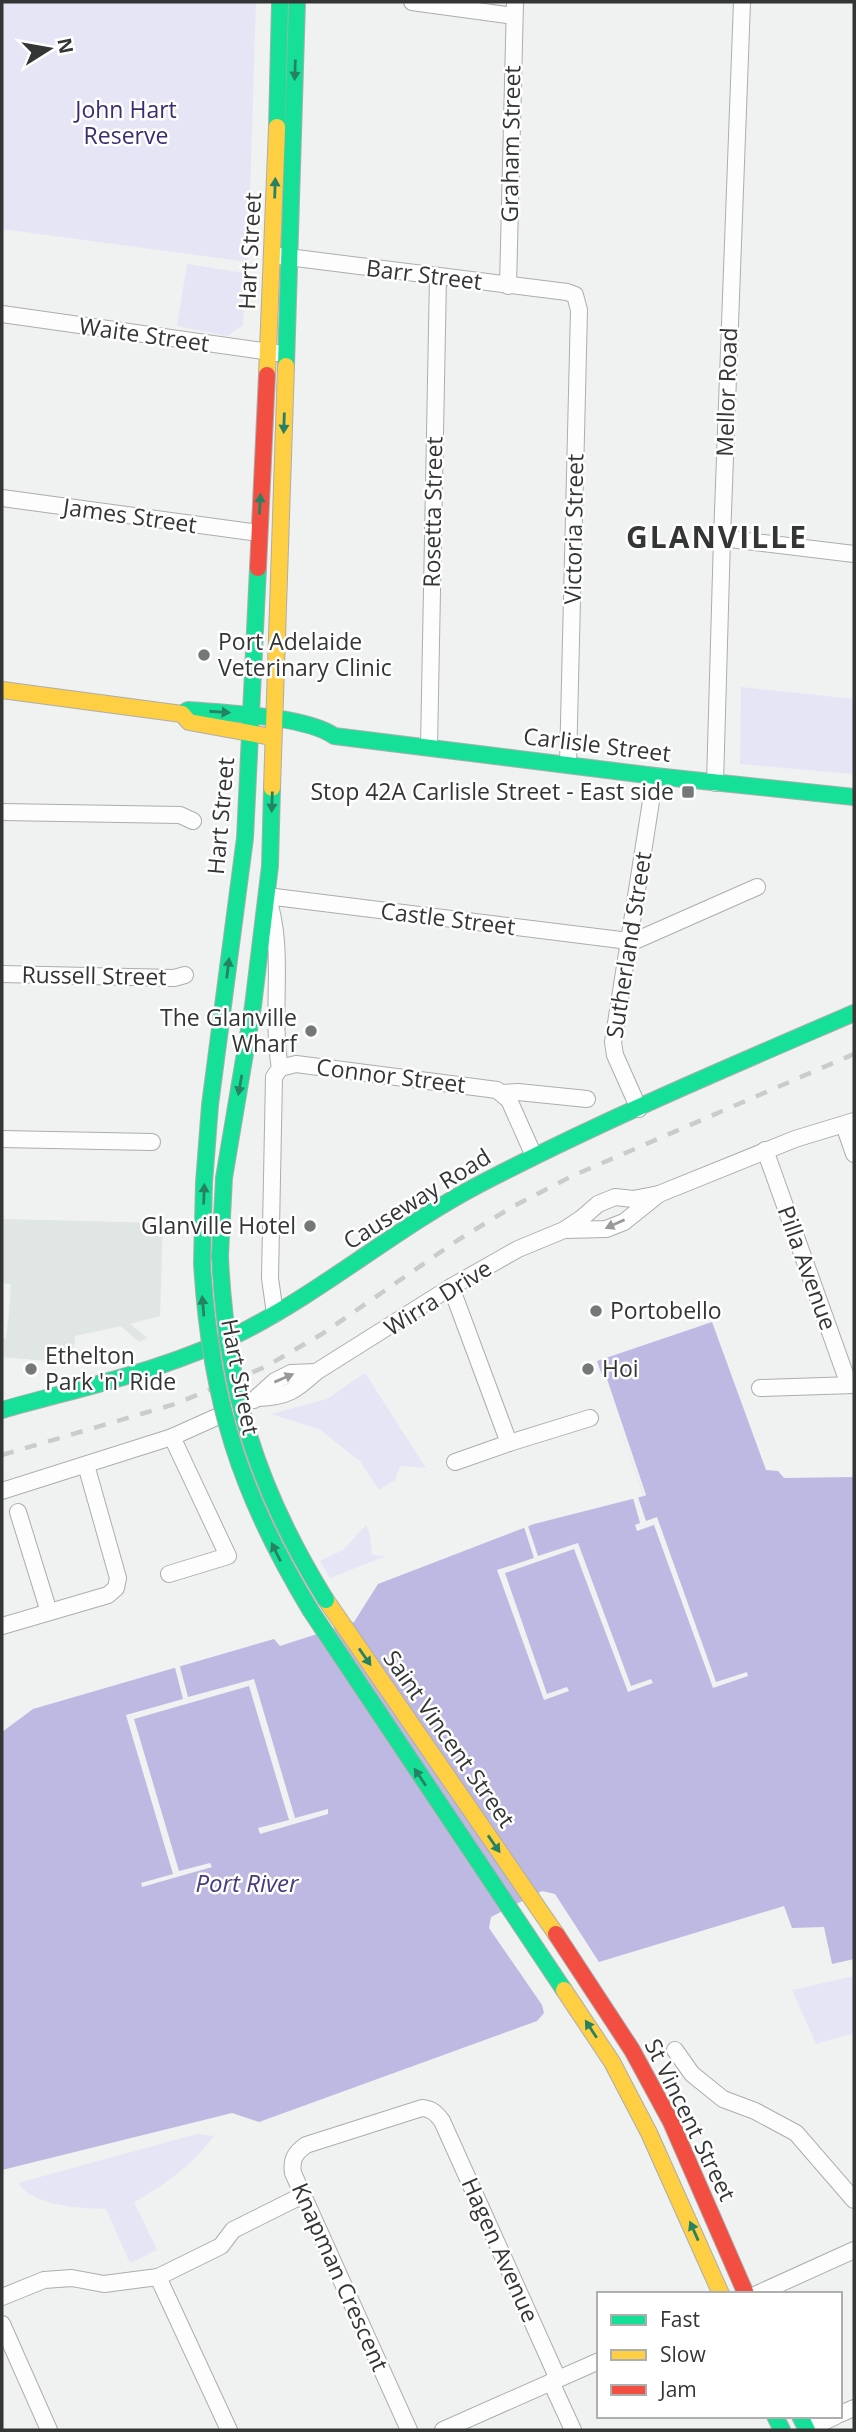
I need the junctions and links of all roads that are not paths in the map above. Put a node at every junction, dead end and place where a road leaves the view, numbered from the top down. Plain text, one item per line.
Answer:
1 (280, 2) edge
2 (297, 2) edge
3 (412, 2) edge
4 (742, 2) edge
5 (515, 9) edge
6 (272, 256) junction
7 (289, 257) junction
8 (438, 277) junction
9 (508, 286) junction
10 (575, 295) joint
11 (2, 314) edge
12 (268, 352) junction
13 (287, 355) junction
14 (2, 498) edge
15 (259, 533) junction
16 (722, 538) junction
17 (854, 554) edge
18 (2, 690) edge
19 (181, 714) junction
20 (251, 715) junction
21 (274, 719) junction
22 (251, 733) junction
23 (334, 736) junction
24 (274, 737) junction
25 (429, 747) junction
26 (569, 764) junction
27 (655, 776) junction
28 (715, 783) junction
29 (854, 797) edge
30 (2, 812) edge
31 (193, 821) dead end
32 (757, 887) dead end
33 (267, 896) junction
34 (629, 941) junction
35 (2, 974) edge
36 (185, 975) dead end
37 (854, 1013) edge
38 (280, 1068) junction
39 (502, 1093) junction
40 (587, 1099) dead end
41 (639, 1108) junction
42 (849, 1123) edge
43 (2, 1139) edge
44 (152, 1142) dead end
45 (765, 1150) junction
46 (854, 1154) edge
47 (534, 1156) junction
48 (659, 1194) junction
49 (564, 1230) junction
50 (451, 1287) junction
51 (275, 1314) junction
52 (852, 1385) edge
53 (760, 1388) dead end
54 (2, 1410) edge
55 (590, 1418) dead end
56 (172, 1437) junction
57 (509, 1443) junction
58 (454, 1462) dead end
59 (86, 1465) junction
60 (2, 1491) edge
61 (19, 1512) dead end
62 (169, 1574) dead end
63 (326, 1600) joint
64 (310, 1611) joint
65 (49, 1612) junction
66 (2, 1626) edge
67 (535, 1902) joint
68 (512, 1915) joint
69 (675, 2050) dead end
70 (442, 2121) joint
71 (303, 2195) junction
72 (854, 2200) edge
73 (854, 2250) edge
74 (158, 2277) junction
75 (720, 2292) edge
76 (745, 2292) edge
77 (761, 2292) edge
78 (2, 2297) edge
79 (2, 2324) edge
80 (597, 2362) edge
81 (555, 2380) junction
82 (832, 2418) edge
83 (49, 2430) edge
84 (229, 2430) edge
85 (409, 2430) edge
86 (443, 2430) edge
87 (573, 2430) edge
88 (807, 2430) edge

6 -> 1 main road, Hart Street
2 -> 7 main road, Hart Street
3 - 5 street
4 - 16 street, Mellor Road
5 - 9 street, Graham Street
6 - 7 street, Barr Street
6 - 12 main road, Hart Street
7 - 8 street, Barr Street
7 - 13 main road, Hart Street
8 - 9 street, Barr Street
8 - 25 street, Rosetta Street
9 - 10 street, Barr Street
10 - 26 street, Victoria Street
11 - 12 street, Waite Street
12 - 13 street, Waite Street
15 -> 12 main road, Hart Street
13 -> 21 main road, Hart Street
14 - 15 street, James Street
15 - 20 main road, Hart Street
16 - 17 street
16 - 28 street, Mellor Road
18 - 19 main road, Carlisle Street
19 -> 20 main road, Carlisle Street
19 - 22 main road, Carlisle Street
20 - 21 main road, Carlisle Street
20 - 22 main road, Hart Street
21 - 23 main road, Carlisle Street
21 - 24 main road, Hart Street
22 - 24 main road, Carlisle Street
64 -> 22 main road, Hart Street, bridge
23 - 24 main road, Carlisle Street
23 - 25 main road, Carlisle Street
24 -> 33 main road, Hart Street
25 - 26 main road, Carlisle Street
26 - 27 main road, Carlisle Street
27 - 28 main road, Carlisle Street
27 - 34 street, Sutherland Street
28 - 29 main road, Carlisle Street
30 - 31 street
32 - 34 street
33 - 34 street, Castle Street
33 - 38 street, Hart Street
33 -> 63 main road, Hart Street, bridge
34 - 41 street, Sutherland Street
35 - 36 street, Russell Street
37 - 41 main road, Causeway Road
38 - 39 street, Connor Street
38 - 51 street, Hart Street
39 - 40 street, Connor Street
39 - 47 street
41 - 47 main road, Causeway Road
42 - 45 street, Wirra Drive
42 - 46 street
43 - 44 street
45 - 48 street, Wirra Drive
45 - 52 street, Pilla Avenue
47 - 51 main road, Causeway Road
48 -> 49 street, Wirra Drive
48 - 49 street, Wirra Drive
49 - 50 street, Wirra Drive
50 - 56 street, Wirra Drive
50 - 57 street
51 - 54 main road, Causeway Road
52 - 53 street
55 - 57 street
56 - 59 street, Wirra Drive
56 - 62 street
57 - 58 street
59 - 60 street, Wirra Drive
59 - 65 street
61 - 65 street
63 -> 67 main road, Saint Vincent Street
68 -> 64 main road, Saint Vincent Street
65 - 66 street
67 - 76 main road, St Vincent Street
75 -> 68 main road, St Vincent Street
69 - 72 street
70 - 71 street, Knapman Crescent
70 - 81 street, Hagen Avenue
71 - 74 street
71 - 85 street, Knapman Crescent
73 - 77 street
74 - 78 street
74 - 84 street
79 - 83 street
80 - 81 street
81 - 86 street
81 - 87 street, Hagen Avenue
82 - 88 street

